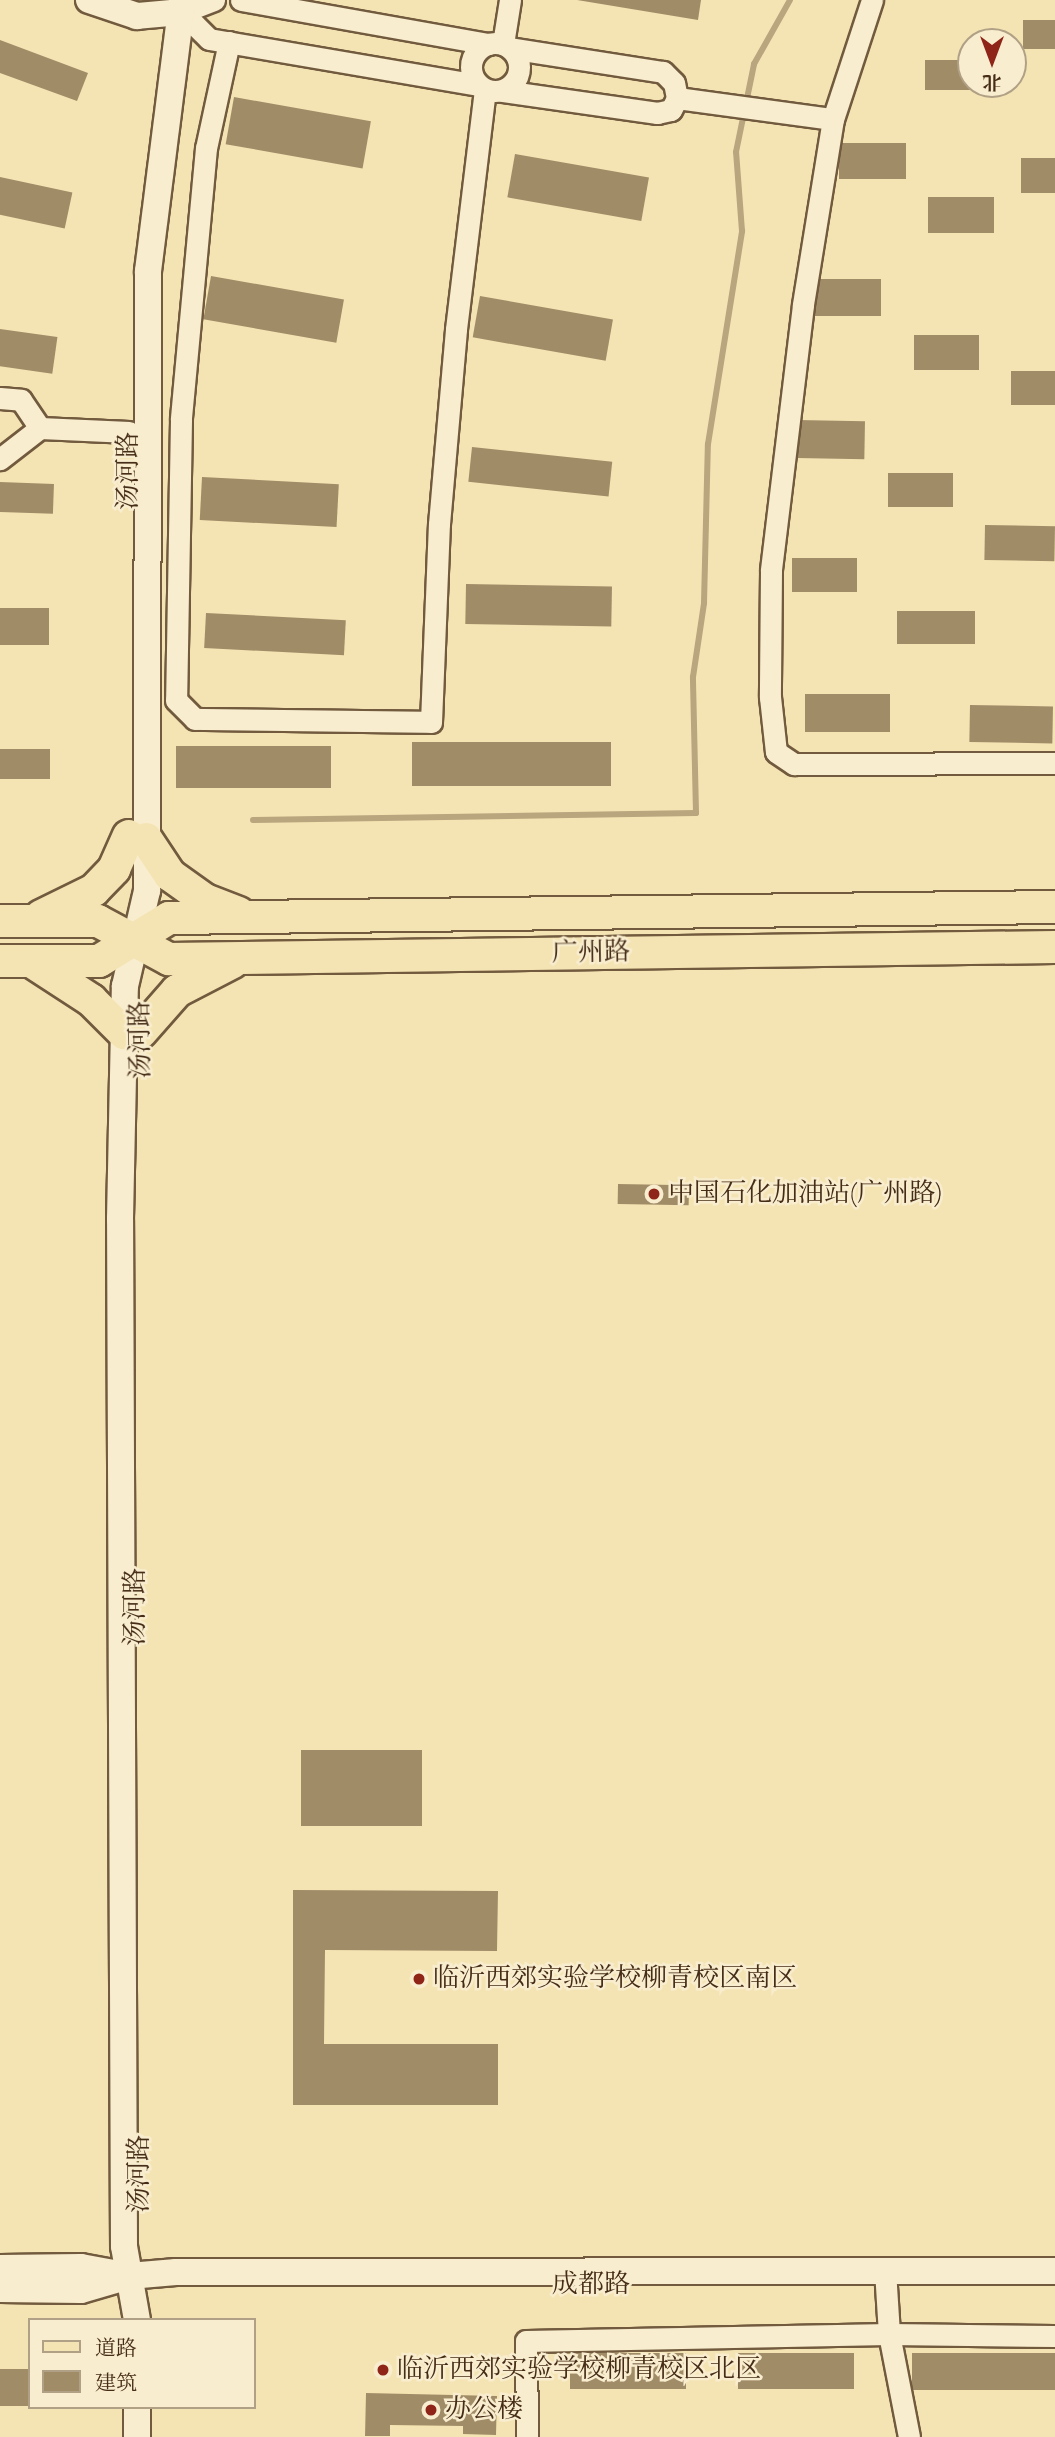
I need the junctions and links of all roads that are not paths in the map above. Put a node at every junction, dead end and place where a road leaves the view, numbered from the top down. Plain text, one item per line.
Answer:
1 (89, 0) edge
2 (150, 0) edge
3 (214, 0) edge
4 (240, 0) edge
5 (510, 0) edge
6 (872, 0) edge
7 (182, 6) edge
8 (229, 42) junction
9 (500, 45) junction
10 (489, 89) junction
11 (677, 98) junction
12 (833, 120) junction
13 (0, 398) edge
14 (40, 428) junction
15 (129, 432) junction
16 (0, 459) edge
17 (1055, 763) edge
18 (137, 838) junction
19 (1055, 907) edge
20 (250, 917) junction
21 (15, 921) edge
22 (133, 936) junction
23 (1055, 947) edge
24 (243, 958) junction
25 (15, 961) edge
26 (133, 1033) junction
27 (0, 2268) edge
28 (1055, 2271) edge
29 (129, 2276) junction
30 (885, 2277) junction
31 (1055, 2285) edge
32 (0, 2290) edge
33 (120, 2318) edge
34 (137, 2318) edge
35 (889, 2334) junction
36 (1055, 2336) edge
37 (120, 2409) edge
38 (137, 2409) edge
39 (120, 2437) edge
40 (137, 2437) edge
41 (527, 2437) edge
42 (909, 2437) edge

1 - 7 street
2 - 7 street
3 - 7 street
4 - 9 street
5 - 9 street
6 - 12 street
7 - 8 street
7 - 15 street, 汤河路
7 - 18 street, 汤河路
8 - 10 street
8 - 10 street
9 - 10 street
9 - 10 street
9 - 11 street
10 - 11 street
11 - 12 street
12 - 17 street
13 - 14 street
14 - 15 street
14 - 16 street
15 - 18 street, 汤河路
18 - 20 main road
18 - 21 main road
18 - 22 street, 汤河路
19 - 20 main road, 广州路
20 - 22 main road, 广州路
21 - 22 main road, 广州路
22 - 24 main road, 广州路
22 - 25 main road, 广州路
22 - 26 street, 汤河路
23 - 24 main road, 广州路
24 - 26 main road
25 - 26 main road
26 - 29 street, 汤河路
27 - 29 street, 成都路
28 - 30 street, 成都路
29 - 30 street, 成都路
29 - 32 street, 成都路
29 - 33 street, 汤河路
29 - 34 street, 汤河路
30 - 31 street, 成都路
30 - 35 street
35 - 36 street
35 - 41 street
35 - 42 street
37 - 39 street
38 - 40 street

